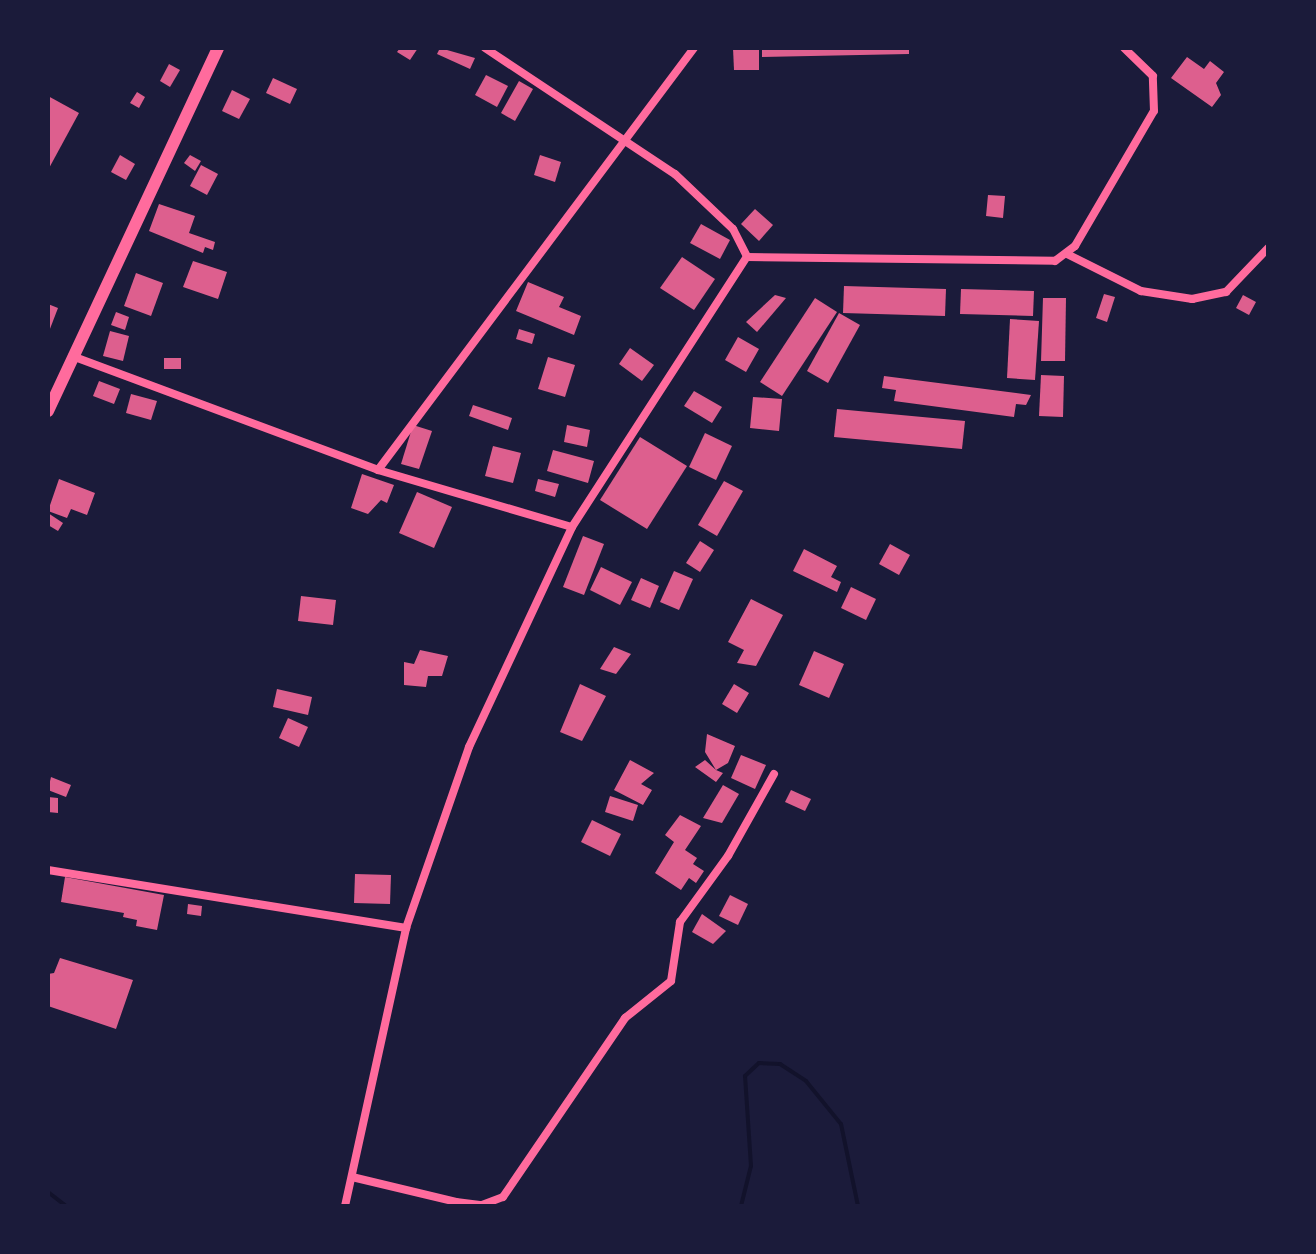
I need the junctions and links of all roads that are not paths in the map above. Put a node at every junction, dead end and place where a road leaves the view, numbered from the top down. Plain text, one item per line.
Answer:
1 (218, 48) edge
2 (485, 48) edge
3 (694, 48) edge
4 (1124, 48) edge
5 (621, 140) junction
6 (1268, 248) edge
7 (1067, 254) junction
8 (747, 257) junction
9 (72, 356) junction
10 (48, 411) edge
11 (378, 470) junction
12 (572, 527) junction
13 (774, 774) dead end
14 (48, 870) edge
15 (406, 928) junction
16 (352, 1177) junction
17 (345, 1206) edge

1 - 9 main road
2 - 5 street
3 - 5 street
4 - 7 street
5 - 8 street
5 - 11 street
6 - 7 street
7 - 8 street
8 - 12 street
9 - 10 main road
9 - 11 street
11 - 12 street
12 - 15 street
13 - 16 street
14 - 15 street
15 - 16 street
16 - 17 street

